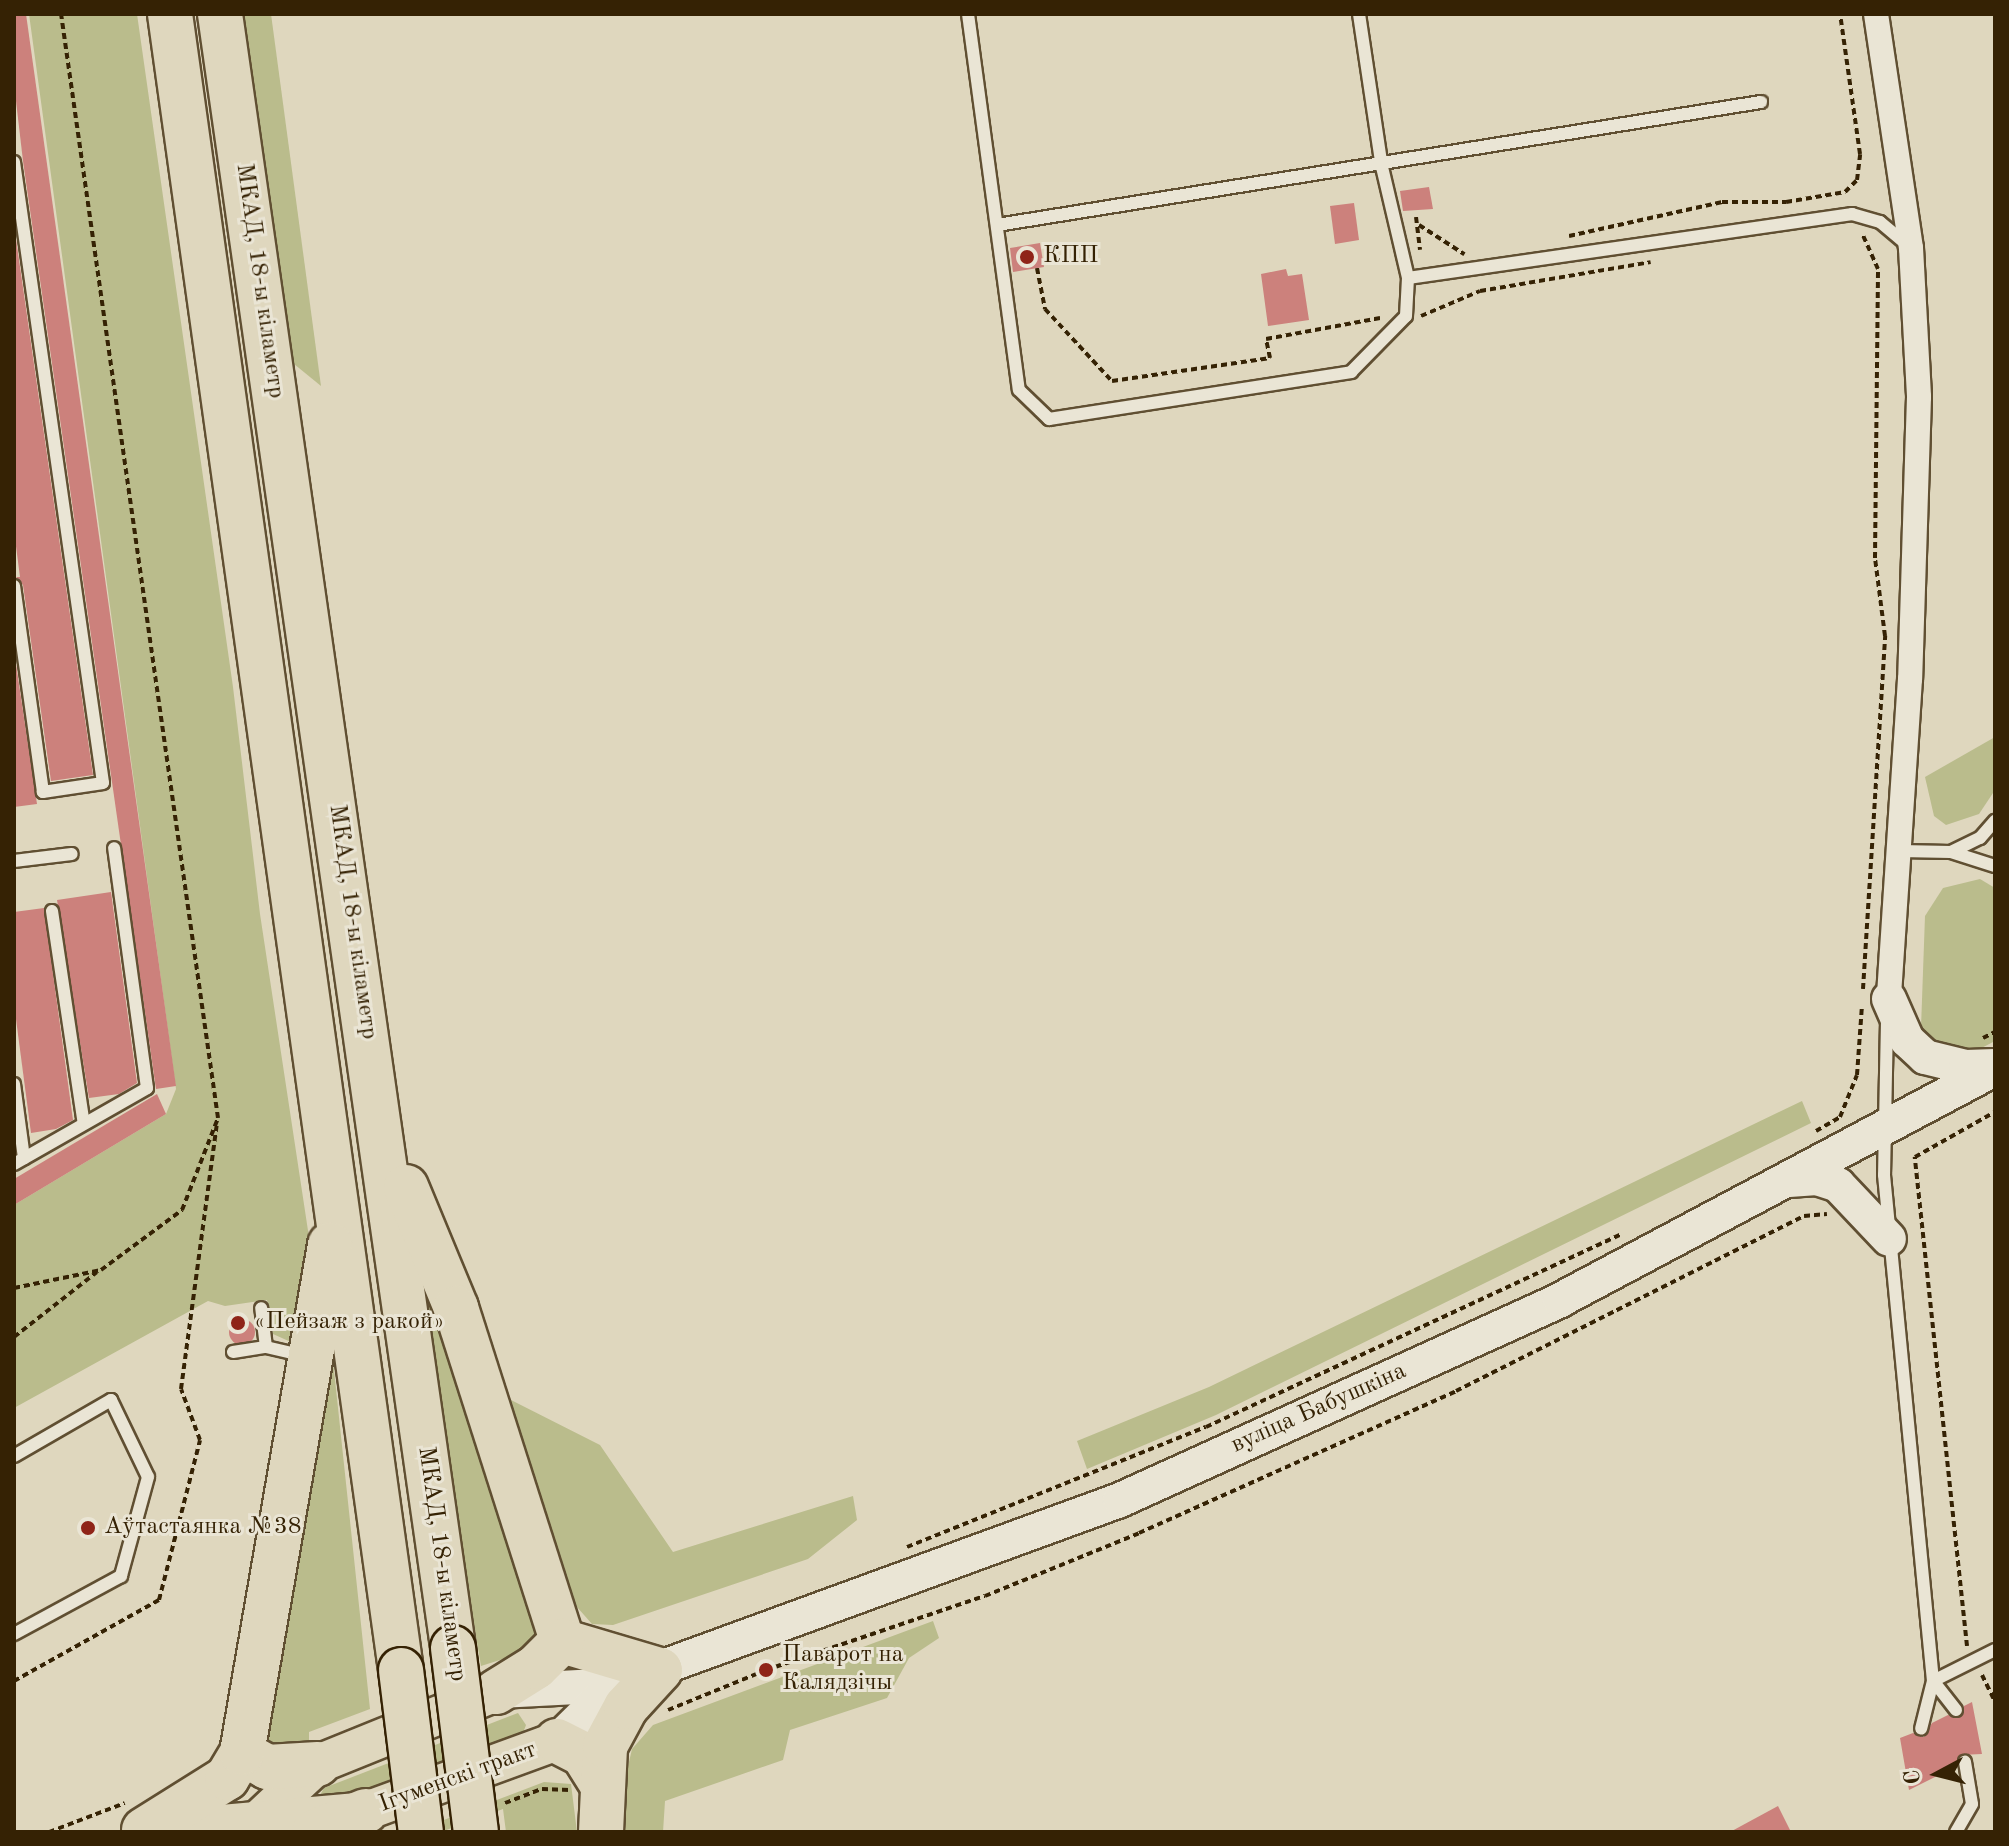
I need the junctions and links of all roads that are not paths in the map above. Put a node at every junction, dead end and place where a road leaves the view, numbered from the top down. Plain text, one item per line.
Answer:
1 (170, 14) edge
2 (220, 14) edge
3 (968, 14) edge
4 (1359, 14) edge
5 (1876, 14) edge
6 (1761, 102) dead end
7 (1382, 167) junction
8 (14, 169) edge
9 (997, 225) junction
10 (1911, 248) junction
11 (1408, 278) junction
12 (14, 586) edge
13 (1995, 821) edge
14 (114, 848) dead end
15 (1900, 851) junction
16 (1951, 852) junction
17 (72, 854) dead end
18 (14, 861) edge
19 (1995, 866) edge
20 (52, 911) dead end
21 (1889, 999) junction
22 (1995, 1068) edge
23 (373, 1069) junction
24 (14, 1084) edge
25 (84, 1124) junction
26 (1881, 1132) junction
27 (19, 1161) edge
28 (1789, 1180) junction
29 (338, 1199) junction
30 (1889, 1239) junction
31 (261, 1308) dead end
32 (266, 1347) junction
33 (233, 1352) dead end
34 (312, 1358) junction
35 (14, 1456) edge
36 (14, 1634) edge
37 (562, 1641) junction
38 (1995, 1650) edge
39 (660, 1670) junction
40 (1933, 1681) junction
41 (614, 1685) junction
42 (496, 1692) junction
43 (1956, 1710) dead end
44 (1921, 1729) dead end
45 (557, 1741) junction
46 (242, 1753) junction
47 (1965, 1762) dead end
48 (318, 1764) junction
49 (600, 1781) junction
50 (366, 1811) junction
51 (253, 1824) edge
52 (142, 1831) edge
53 (314, 1832) edge
54 (421, 1832) edge
55 (476, 1832) edge
56 (601, 1832) edge
57 (1956, 1832) edge

1 - 29 highway
2 - 23 highway, МКАД, 18-ы кіламетр
3 - 9 lane
4 - 7 lane
5 - 10 street
6 - 7 lane
7 - 9 lane
7 - 11 lane
8 - 12 lane
9 - 11 lane
10 - 11 lane
10 - 15 street
13 - 16 lane
14 - 25 lane
15 - 16 lane
15 - 21 street
16 - 19 lane
17 - 18 lane
20 - 25 lane
21 - 22 street
21 - 26 lane
22 - 26 street, вуліца Бабушкіна
23 - 37 highway
23 - 55 highway, МКАД, 18-ы кіламетр, bridge
24 - 27 lane
25 - 27 lane
26 - 28 street, вуліца Бабушкіна
26 - 30 lane
28 - 30 street
28 - 39 street, вуліца Бабушкіна
29 - 34 highway
29 - 54 highway, bridge
30 - 40 lane
31 - 32 lane
32 - 33 lane
32 - 34 lane
34 - 46 highway
35 - 36 lane
37 - 39 highway
37 - 42 highway
38 - 40 lane
39 - 41 street, вуліца Бабушкіна
39 - 49 highway
40 - 43 lane
40 - 44 lane
41 - 42 street, вуліца Бабушкіна
41 - 45 street, вуліца Бабушкіна
42 - 48 main road
45 - 49 highway
45 - 50 main road, Ігуменскі тракт
46 - 48 highway
46 - 52 highway
47 - 57 lane
48 - 51 main road
49 - 56 highway
50 - 51 main road, Ігуменскі тракт
50 - 53 highway
51 - 52 main road, Ігуменскі тракт

